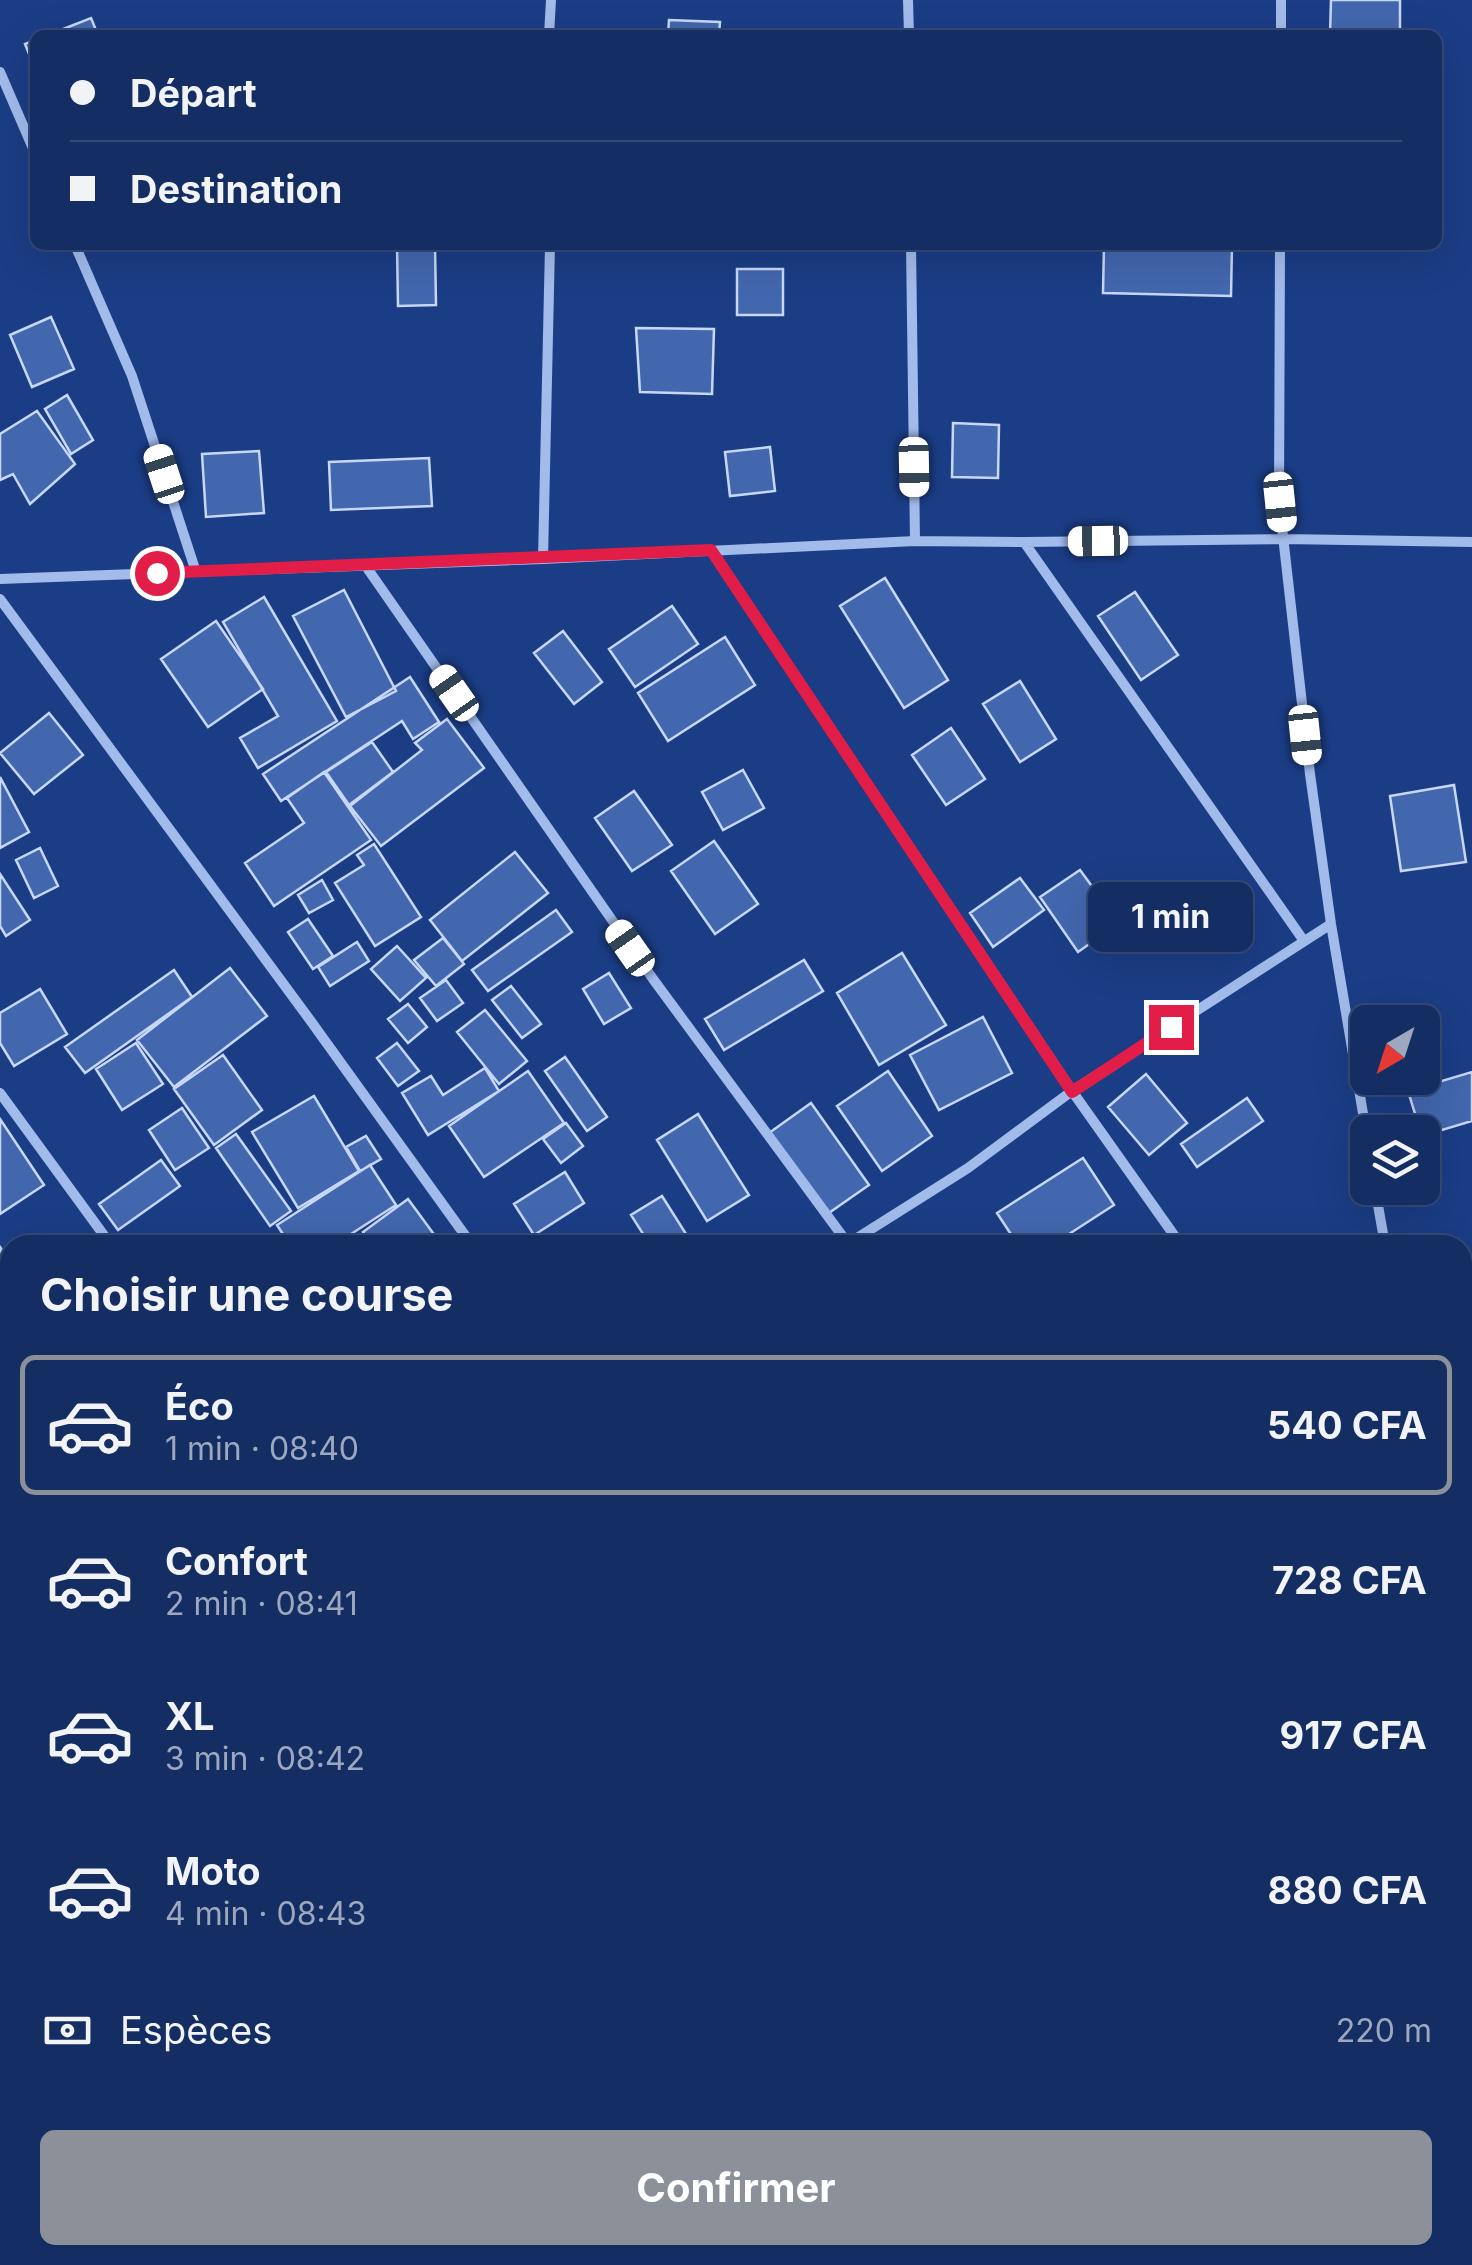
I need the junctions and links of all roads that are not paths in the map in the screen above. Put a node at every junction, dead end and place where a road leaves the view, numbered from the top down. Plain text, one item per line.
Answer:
1 (551, 0) edge
2 (908, 0) edge
3 (1281, 0) edge
4 (549, 30) edge
5 (908, 30) edge
6 (1281, 30) edge
7 (0, 72) edge
8 (30, 141) edge
9 (77, 250) edge
10 (550, 250) edge
11 (911, 250) edge
12 (1280, 250) edge
13 (1284, 539) junction
14 (915, 540) junction
15 (1024, 542) junction
16 (1472, 542) edge
17 (711, 550) junction
18 (542, 559) junction
19 (365, 565) junction
20 (196, 572) junction
21 (0, 579) edge
22 (0, 600) edge
23 (1331, 924) junction
24 (1304, 940) junction
25 (1072, 1092) junction
26 (0, 1093) edge
27 (1363, 1115) edge
28 (1378, 1205) edge
29 (105, 1235) edge
30 (465, 1235) edge
31 (841, 1235) edge
32 (862, 1235) edge
33 (1174, 1235) edge
34 (1383, 1235) edge

1 - 4 street
2 - 5 street
3 - 6 street
7 - 8 street
9 - 20 street
10 - 18 street
11 - 14 street
12 - 13 street
13 - 15 street
13 - 16 street
13 - 23 street
14 - 15 street
14 - 17 street
15 - 24 street
17 - 18 street
17 - 25 street
18 - 19 street
19 - 20 street
19 - 31 street
20 - 21 street
22 - 30 street
23 - 24 street
23 - 27 street
24 - 25 street
25 - 32 street
25 - 33 street
26 - 29 street
28 - 34 street

